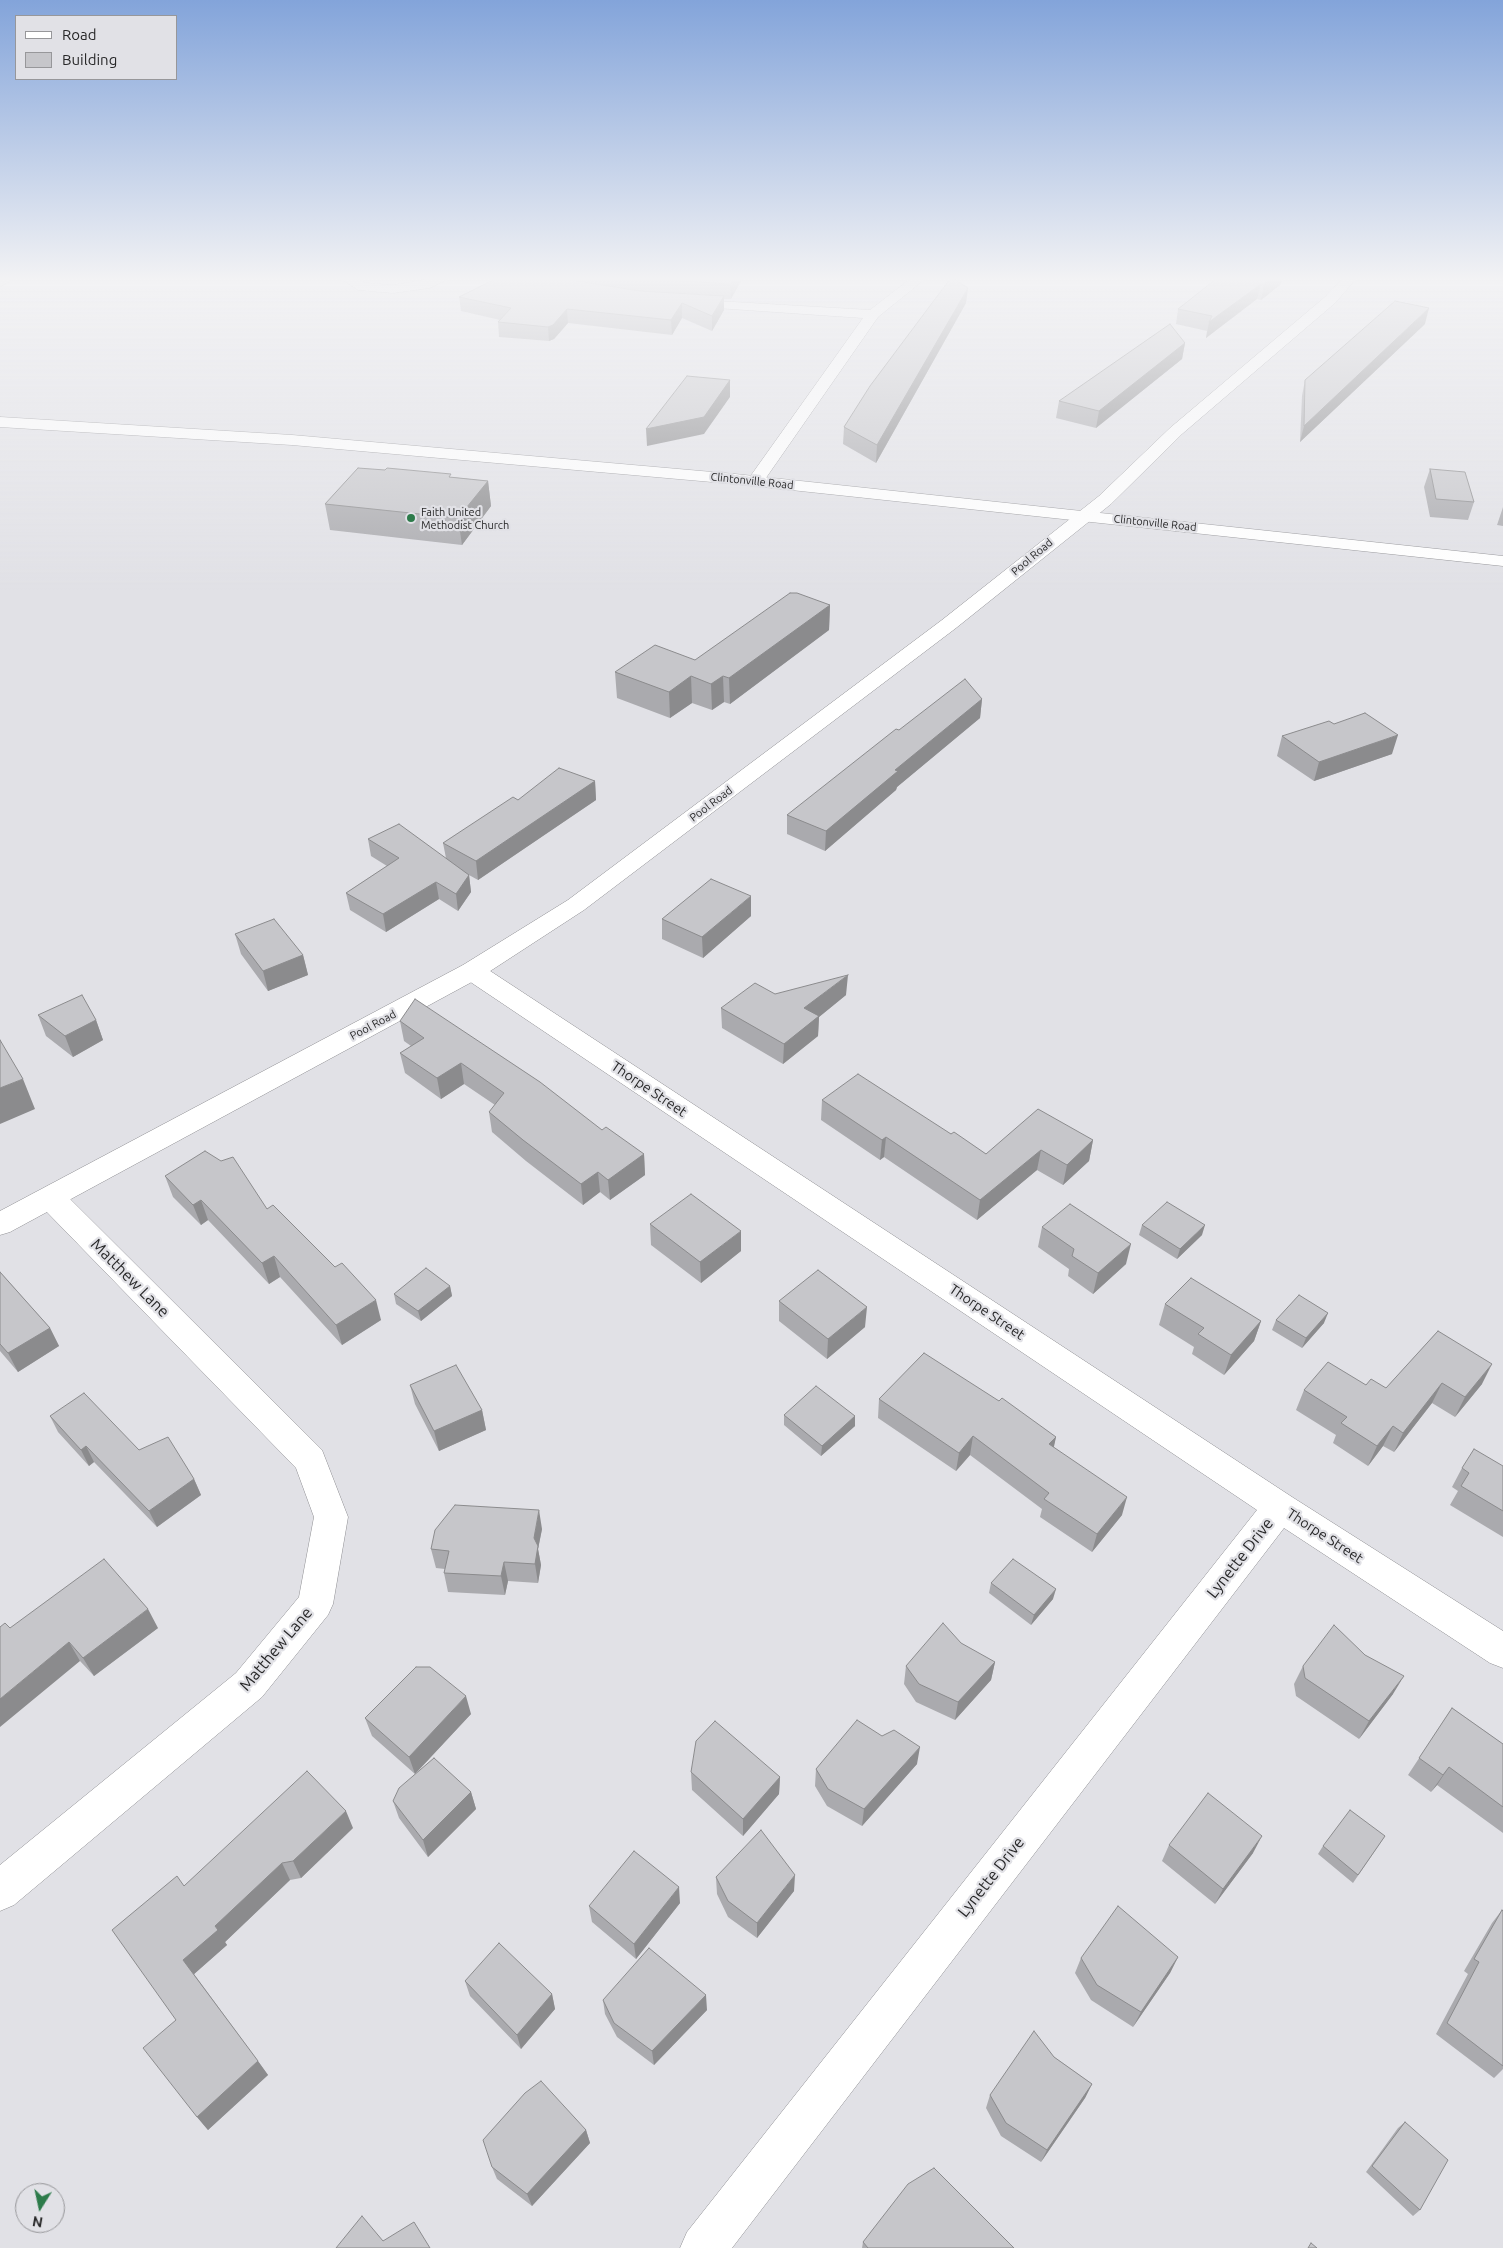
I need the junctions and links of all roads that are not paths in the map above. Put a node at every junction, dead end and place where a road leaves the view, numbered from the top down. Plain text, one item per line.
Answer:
1 (824, 384) edge
2 (1231, 384) edge
3 (0, 422) edge
4 (755, 481) junction
5 (1084, 516) junction
6 (1503, 561) edge
7 (472, 971) junction
8 (51, 1198) junction
9 (0, 1224) edge
10 (1280, 1507) junction
11 (1503, 1651) edge
12 (0, 1890) edge
13 (703, 2248) edge

1 - 4 street
2 - 5 street, Pool Road
3 - 4 street, Clintonville Road
4 - 5 street, Clintonville Road
5 - 6 street, Clintonville Road
5 - 7 street, Pool Road
7 - 8 street, Pool Road
7 - 10 street, Thorpe Street
8 - 9 street, Pool Road
8 - 12 street, Matthew Lane
10 - 11 street, Thorpe Street
10 - 13 street, Lynette Drive

